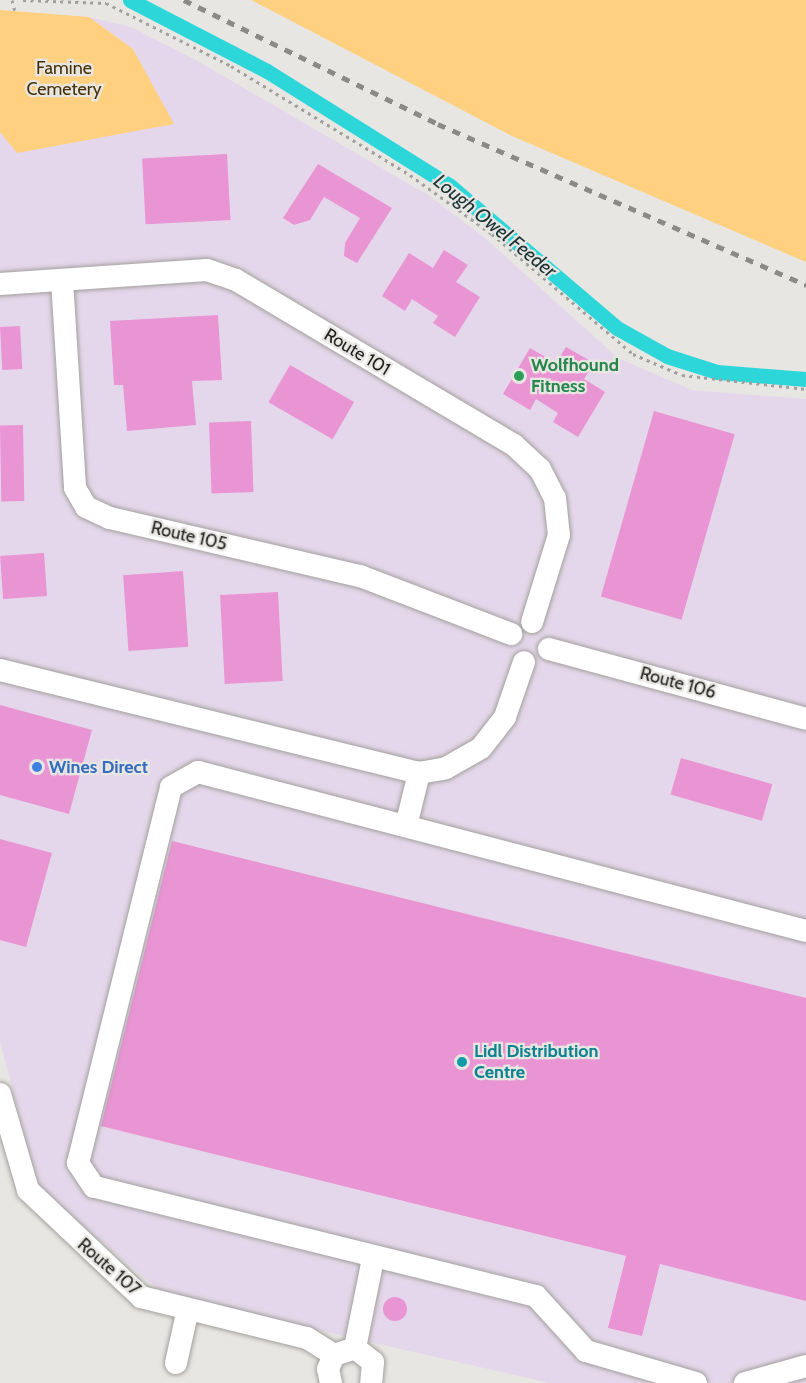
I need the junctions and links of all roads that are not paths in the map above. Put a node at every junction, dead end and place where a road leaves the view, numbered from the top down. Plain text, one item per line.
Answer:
1 (62, 280) junction
2 (0, 284) edge
3 (532, 622) junction
4 (511, 634) junction
5 (549, 649) junction
6 (524, 662) junction
7 (0, 670) edge
8 (806, 719) edge
9 (418, 773) junction
10 (406, 826) junction
11 (806, 930) edge
12 (0, 1094) edge
13 (373, 1259) junction
14 (188, 1309) junction
15 (356, 1348) junction
16 (334, 1355) junction
17 (176, 1363) dead end
18 (806, 1366) edge
19 (332, 1383) edge
20 (371, 1383) edge
21 (696, 1383) edge
22 (745, 1383) edge

1 - 2 street, Route 101
1 - 3 street, Route 101
1 - 4 street, Route 105
3 - 4 street
3 - 5 street
4 - 6 street
5 - 6 street
5 - 8 street, Route 106
6 - 9 street
7 - 9 street
9 - 10 street
10 - 11 street
10 - 13 street
12 - 14 street, Route 107
13 - 15 street
13 - 21 street
14 - 16 street, Route 107
14 - 17 street
15 - 16 street
15 - 20 street
16 - 19 street
18 - 22 street

